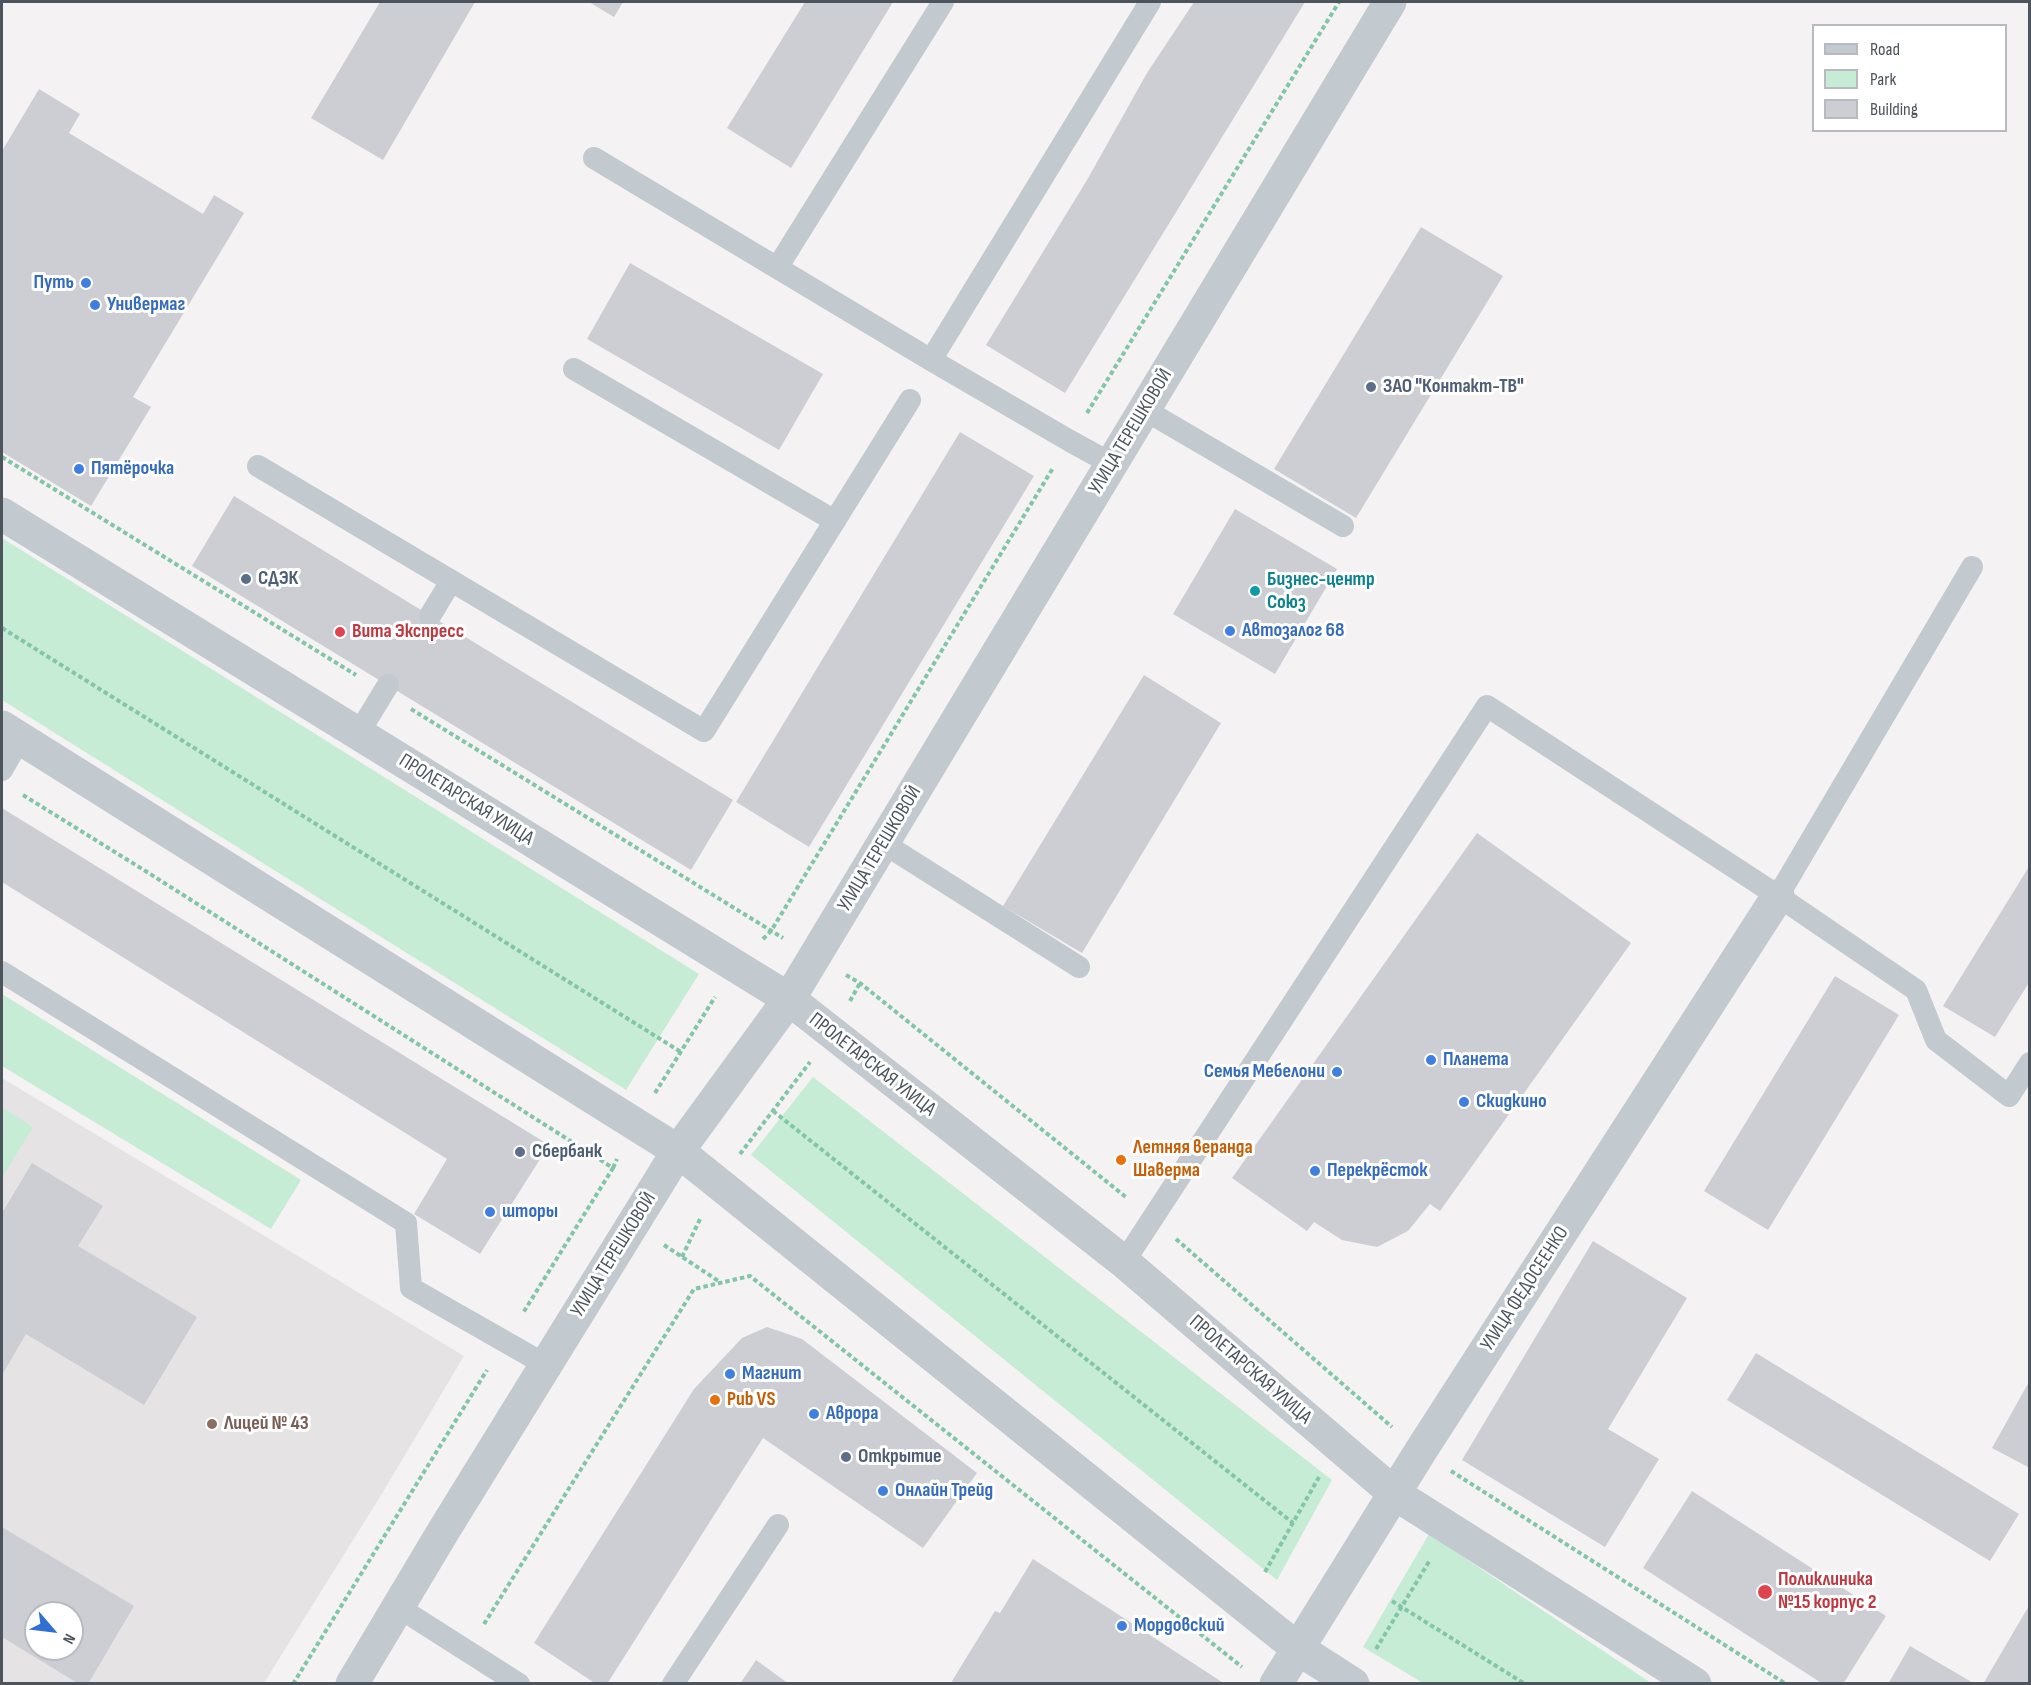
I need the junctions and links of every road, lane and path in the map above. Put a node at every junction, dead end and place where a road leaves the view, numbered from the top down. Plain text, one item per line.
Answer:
1 (943, 2) edge
2 (1150, 2) edge
3 (1390, 2) edge
4 (594, 158) dead end
5 (777, 268) junction
6 (931, 360) junction
7 (574, 369) dead end
8 (910, 400) dead end
9 (1145, 410) junction
10 (1112, 464) junction
11 (258, 466) dead end
12 (2, 514) edge
13 (835, 521) junction
14 (1343, 526) dead end
15 (1972, 567) dead end
16 (451, 581) junction
17 (430, 616) dead end
18 (2, 628) edge
19 (388, 685) dead end
20 (11, 733) edge
21 (358, 734) junction
22 (2, 770) edge
23 (884, 843) junction
24 (1778, 896) junction
25 (815, 957) junction
26 (735, 965) junction
27 (1079, 967) dead end
28 (2, 972) edge
29 (860, 983) junction
30 (789, 999) junction
31 (832, 1034) junction
32 (681, 1052) junction
33 (2030, 1063) edge
34 (773, 1111) junction
35 (635, 1124) junction
36 (678, 1150) junction
37 (613, 1168) dead end
38 (718, 1182) junction
39 (1152, 1218) junction
40 (682, 1257) dead end
41 (1124, 1262) junction
42 (546, 1365) junction
43 (1420, 1452) junction
44 (1321, 1473) dead end
45 (1474, 1486) junction
46 (1470, 1492) dead end
47 (1395, 1494) junction
48 (1293, 1523) junction
49 (778, 1525) dead end
50 (1431, 1558) dead end
51 (1262, 1577) dead end
52 (1392, 1600) dead end
53 (398, 1607) junction
54 (1402, 1607) junction
55 (1297, 1648) junction
56 (1376, 1649) dead end
57 (467, 1651) junction
58 (1244, 1669) dead end
59 (352, 1683) edge
60 (519, 1683) edge
61 (673, 1683) edge
62 (1275, 1683) edge
63 (1353, 1683) edge
64 (1525, 1683) edge
65 (1695, 1683) edge
66 (1786, 1683) edge

1 - 5 lane
2 - 6 lane
3 - 9 street, УЛИЦА ТЕРЕШКОВОЙ
4 - 5 lane
5 - 6 lane
6 - 10 lane
7 - 13 lane
8 - 13 lane
9 - 10 street, УЛИЦА ТЕРЕШКОВОЙ
9 - 14 lane
10 - 23 street, УЛИЦА ТЕРЕШКОВОЙ
11 - 16 lane
12 - 21 street, ПРОЛЕТАРСКАЯ УЛИЦА
13 - 16 lane
15 - 24 lane
16 - 17 lane
18 - 32 path
19 - 21 lane
20 - 22 lane
20 - 35 street
21 - 26 street, ПРОЛЕТАРСКАЯ УЛИЦА
23 - 25 street, УЛИЦА ТЕРЕШКОВОЙ
23 - 27 lane
24 - 33 lane
24 - 39 lane
24 - 43 street, УЛИЦА ФЕДОСЕЕНКО
25 - 26 path
25 - 29 path
25 - 30 street, УЛИЦА ТЕРЕШКОВОЙ
26 - 30 street, ПРОЛЕТАРСКАЯ УЛИЦА
26 - 32 path
28 - 42 lane
29 - 31 path
29 - 39 path
30 - 31 street, ПРОЛЕТАРСКАЯ УЛИЦА
30 - 36 street, УЛИЦА ТЕРЕШКОВОЙ
31 - 34 path
31 - 41 street, ПРОЛЕТАРСКАЯ УЛИЦА
32 - 35 path
34 - 38 path
34 - 48 path
35 - 36 street
35 - 37 path
36 - 38 street
36 - 42 street, УЛИЦА ТЕРЕШКОВОЙ
38 - 40 path
38 - 55 street
39 - 41 lane
39 - 43 path
41 - 47 street, ПРОЛЕТАРСКАЯ УЛИЦА
42 - 53 street, УЛИЦА ТЕРЕШКОВОЙ
43 - 45 path
43 - 47 street, УЛИЦА ФЕДОСЕЕНКО
44 - 48 path
45 - 46 path
45 - 66 path
47 - 55 street, УЛИЦА ФЕДОСЕЕНКО
47 - 65 street, ПРОЛЕТАРСКАЯ УЛИЦА
48 - 51 path
49 - 61 lane
50 - 54 path
52 - 54 path
53 - 57 lane
53 - 59 street, УЛИЦА ТЕРЕШКОВОЙ
54 - 56 path
54 - 64 path
55 - 62 street, УЛИЦА ФЕДОСЕЕНКО
55 - 63 street
57 - 58 path
57 - 60 lane

